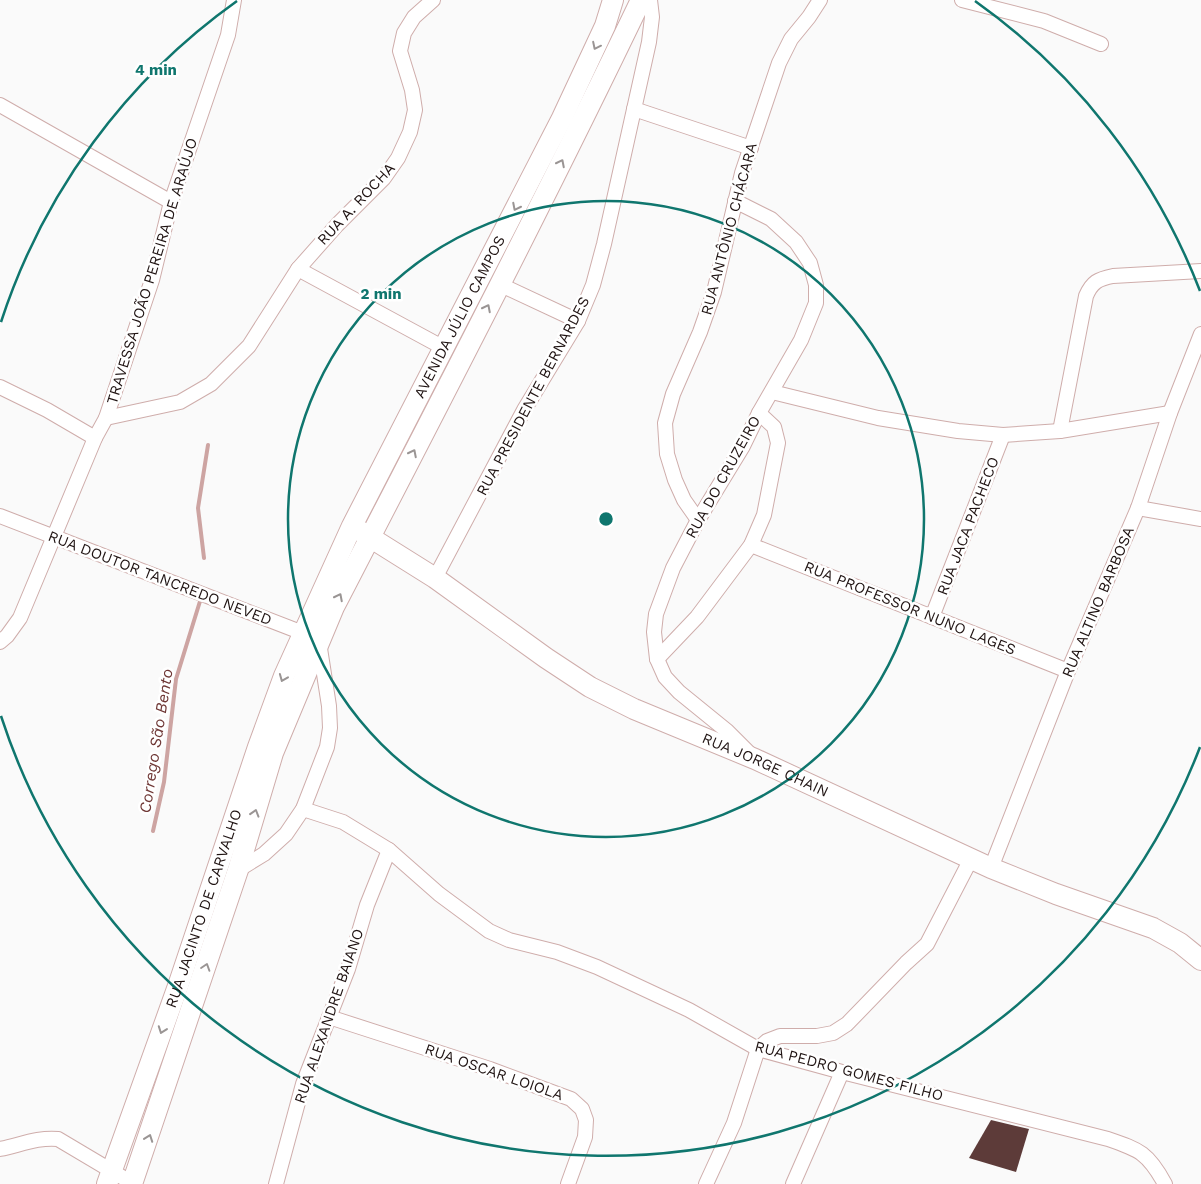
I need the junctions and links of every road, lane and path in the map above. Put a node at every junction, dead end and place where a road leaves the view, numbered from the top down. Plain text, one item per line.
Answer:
1 (234, 0) edge
2 (433, 0) edge
3 (613, 0) edge
4 (641, 0) edge
5 (650, 0) edge
6 (820, 0) edge
7 (962, 0) edge
8 (1101, 44) dead end
9 (0, 105) edge
10 (634, 109) junction
11 (751, 148) junction
12 (735, 201) junction
13 (171, 202) junction
14 (298, 269) junction
15 (1201, 271) edge
16 (499, 284) junction
17 (578, 321) junction
18 (1201, 334) edge
19 (444, 348) junction
20 (0, 387) edge
21 (772, 392) junction
22 (759, 413) junction
23 (1170, 413) junction
24 (106, 418) junction
25 (1060, 431) junction
26 (1003, 435) junction
27 (95, 438) junction
28 (373, 485) junction
29 (392, 494) junction
30 (1138, 508) junction
31 (0, 516) edge
32 (1201, 519) edge
33 (698, 520) junction
34 (352, 526) junction
35 (53, 537) junction
36 (370, 537) junction
37 (751, 545) junction
38 (435, 578) junction
39 (932, 617) junction
40 (311, 638) junction
41 (0, 642) edge
42 (657, 659) junction
43 (1068, 670) junction
44 (265, 750) junction
45 (754, 759) junction
46 (303, 809) junction
47 (389, 850) junction
48 (971, 859) junction
49 (991, 868) junction
50 (238, 870) junction
51 (1201, 960) edge
52 (178, 986) junction
53 (197, 992) junction
54 (328, 1016) junction
55 (758, 1049) junction
56 (842, 1072) junction
57 (0, 1149) edge
58 (109, 1178) edge
59 (132, 1184) edge
60 (276, 1184) edge
61 (568, 1184) edge
62 (706, 1184) edge
63 (793, 1184) edge
64 (1165, 1184) edge

1 - 13 street, TRAVESSA JOÃO PEREIRA DE ARAÚJO
2 - 14 street, RUA A. ROCHA
3 -> 19 street, AVENIDA JÚLIO CAMPOS
16 -> 4 street
5 - 10 street, RUA PRESIDENTE BERNARDES
6 - 11 street, RUA ANTÔNIO CHÁCARA
7 - 8 street
9 - 13 street
10 - 11 street
10 - 17 street, RUA PRESIDENTE BERNARDES
11 - 12 street, RUA ANTÔNIO CHÁCARA
12 - 21 street, RUA DO CRUZEIRO
12 - 33 street, RUA ANTÔNIO CHÁCARA
13 - 24 street, TRAVESSA JOÃO PEREIRA DE ARAÚJO
14 - 19 street
14 - 24 street, RUA A. ROCHA
15 - 25 street
16 - 17 street
29 -> 16 street
17 - 38 street, RUA PRESIDENTE BERNARDES
18 - 23 street, RUA ALTINO BARBOSA
19 - 28 street, AVENIDA JÚLIO CAMPOS
20 - 27 street
21 - 22 street, RUA DO CRUZEIRO
21 - 26 street
22 - 33 street, RUA DO CRUZEIRO
22 - 37 street
23 - 25 street
23 - 30 street, RUA ALTINO BARBOSA
24 - 27 street, TRAVESSA JOÃO PEREIRA DE ARAÚJO
25 - 26 street
26 - 39 street, RUA JACA PACHECO
27 - 35 street, TRAVESSA JOÃO PEREIRA DE ARAÚJO
28 - 29 street
28 - 34 street, AVENIDA JÚLIO CAMPOS
29 - 36 street
30 - 32 street
30 - 43 street, RUA ALTINO BARBOSA
31 - 35 street, RUA DOUTOR TANCREDO NEVED
33 - 42 street, RUA DO CRUZEIRO
34 - 36 street, RUA JORGE CHAIN
34 - 40 street, AVENIDA JÚLIO CAMPOS
35 - 40 street, RUA DOUTOR TANCREDO NEVED
35 - 41 street, TRAVESSA JOÃO PEREIRA DE ARAÚJO
36 - 38 street, RUA JORGE CHAIN
40 -> 36 street
37 - 39 street, RUA PROFESSOR NUNO LAGES
37 - 42 street
38 - 45 street, RUA JORGE CHAIN
39 - 43 street, RUA PROFESSOR NUNO LAGES
40 - 44 street, RUA JACINTO DE CARVALHO
40 - 46 street
42 - 45 street, RUA DO CRUZEIRO
43 - 49 street, RUA ALTINO BARBOSA
50 -> 44 street
44 - 52 street, RUA JACINTO DE CARVALHO
45 - 48 street, RUA JORGE CHAIN
46 - 47 street, RUA PEDRO GOMES FILHO
46 - 50 street
47 - 54 street, RUA ALEXANDRE BAIANO
47 - 55 street, RUA PEDRO GOMES FILHO
48 - 49 street, RUA JORGE CHAIN
48 - 55 street
49 - 51 street, RUA JORGE CHAIN
53 -> 50 street
52 - 53 street
52 -> 58 street, RUA JACINTO DE CARVALHO
59 -> 53 street
54 - 60 street, RUA ALEXANDRE BAIANO
54 - 61 street, RUA OSCAR LOIOLA
55 - 56 street, RUA PEDRO GOMES FILHO
55 - 62 street
56 - 63 street
56 - 64 street, RUA PEDRO GOMES FILHO
57 - 58 street
58 - 59 street

